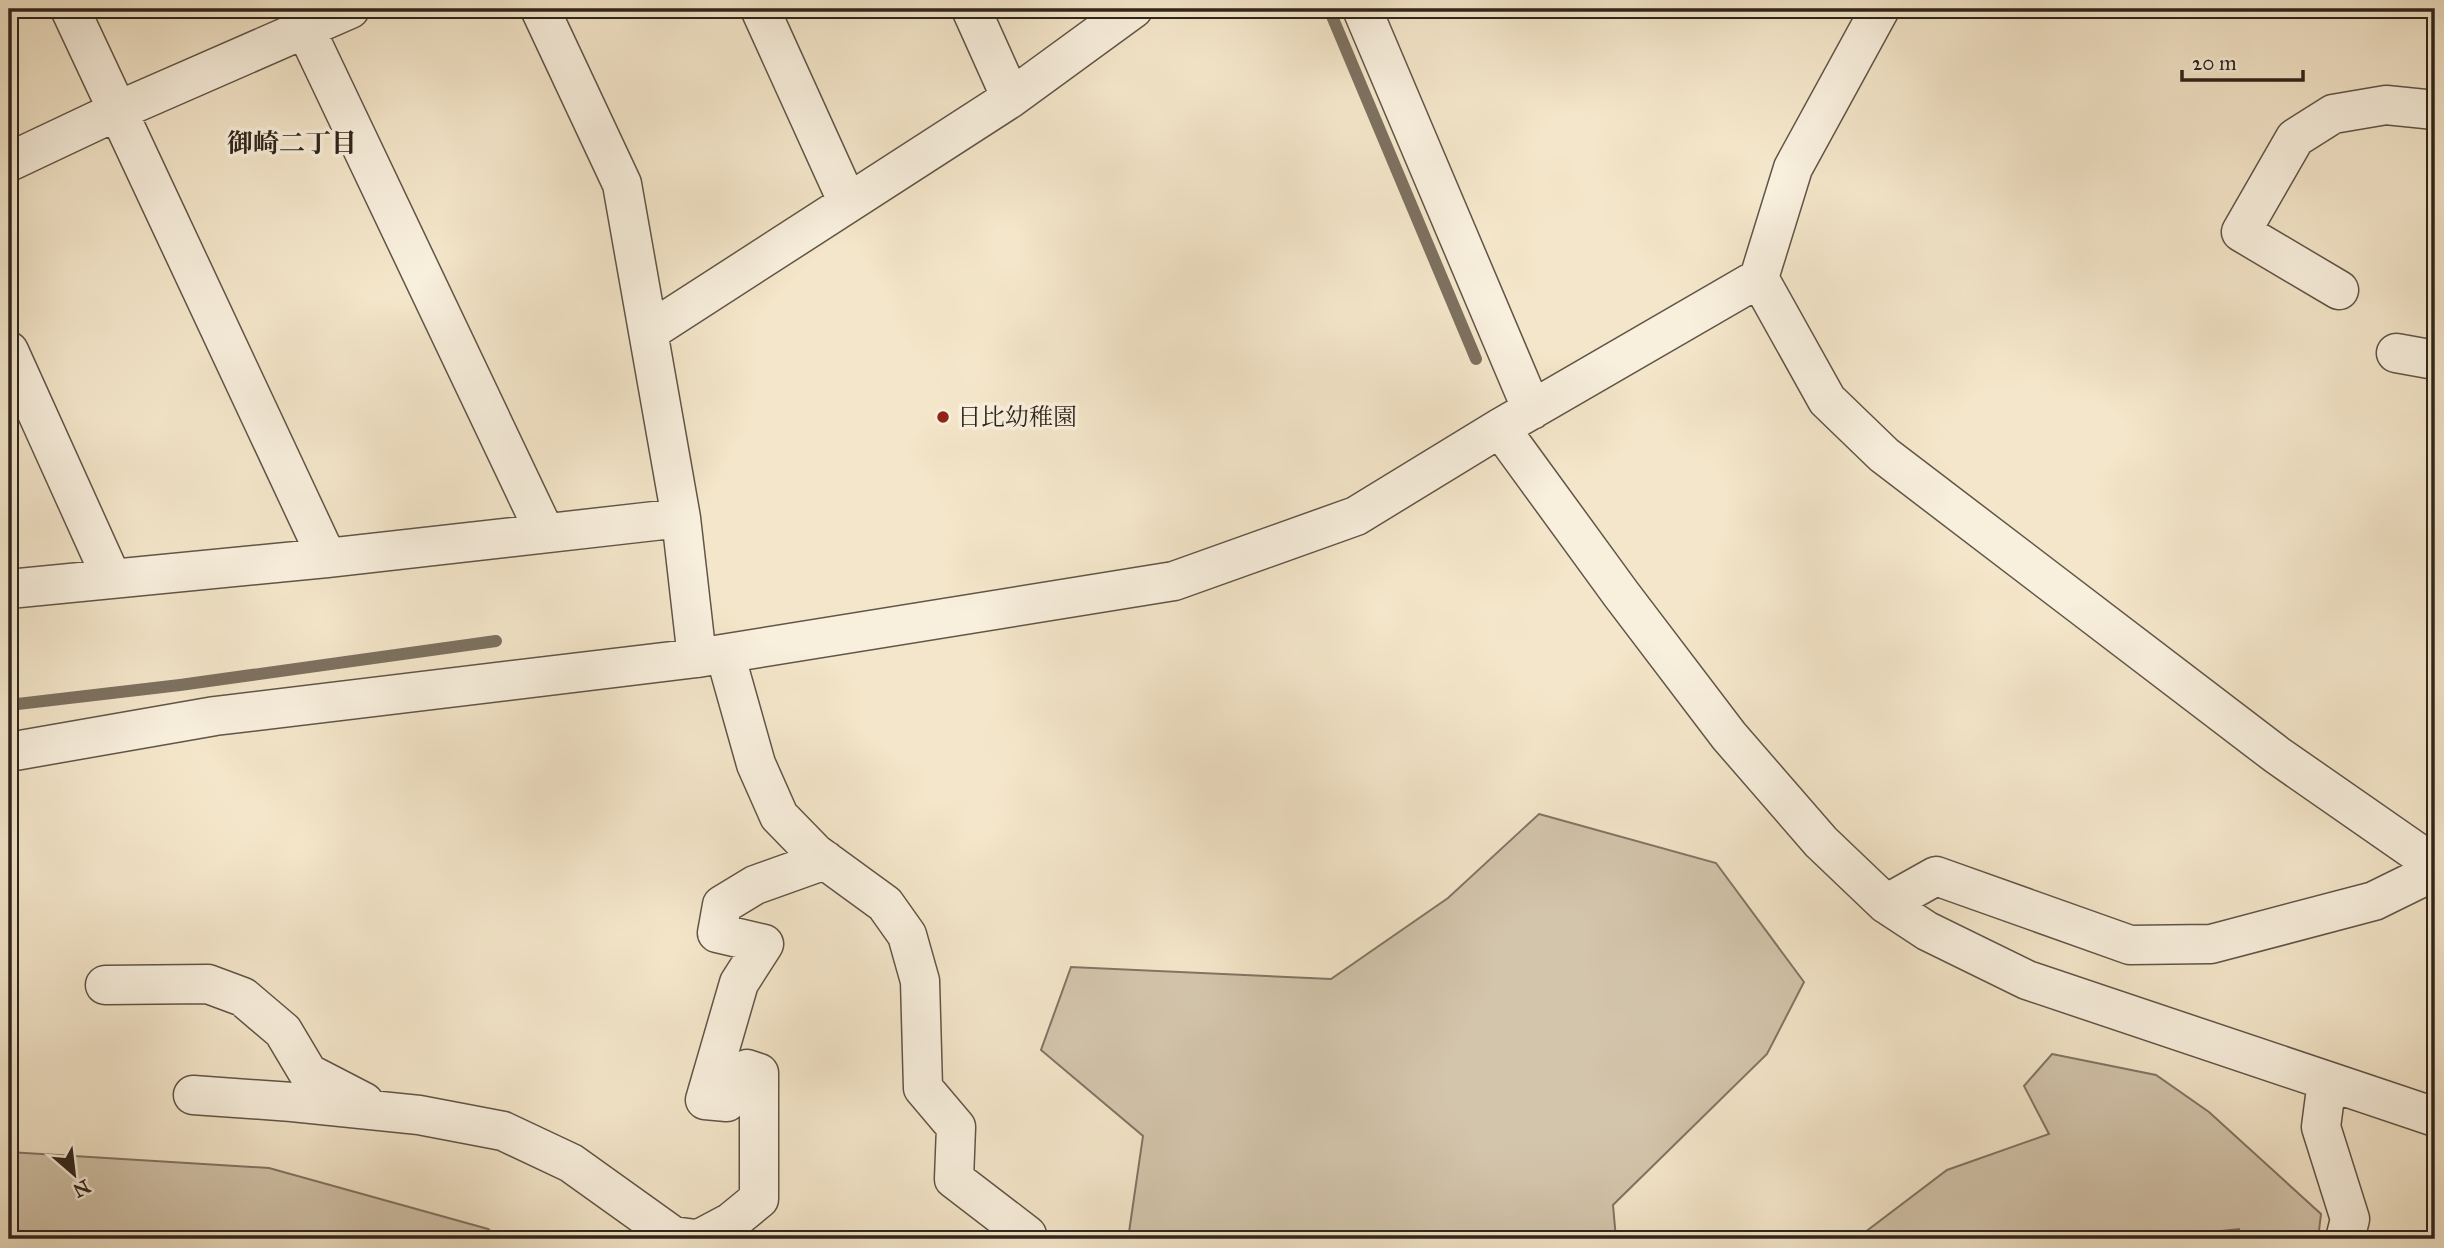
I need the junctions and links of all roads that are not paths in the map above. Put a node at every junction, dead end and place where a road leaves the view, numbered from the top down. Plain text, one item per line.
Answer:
1 (70, 9) edge
2 (350, 9) edge
3 (540, 9) edge
4 (760, 9) edge
5 (971, 9) edge
6 (1133, 9) edge
7 (1362, 9) edge
8 (1880, 9) edge
9 (305, 28) junction
10 (1011, 98) junction
11 (2435, 110) edge
12 (117, 111) junction
13 (9, 162) edge
14 (848, 203) junction
15 (1759, 278) junction
16 (2339, 290) dead end
17 (650, 331) junction
18 (9, 351) edge
19 (2396, 353) dead end
20 (2435, 360) edge
21 (1516, 419) junction
22 (681, 518) junction
23 (545, 533) junction
24 (327, 558) junction
25 (112, 579) junction
26 (9, 589) edge
27 (711, 656) junction
28 (9, 752) edge
29 (825, 860) junction
30 (2435, 865) edge
31 (2435, 871) edge
32 (1886, 904) junction
33 (105, 985) dead end
34 (2327, 1081) junction
35 (193, 1095) dead end
36 (381, 1111) junction
37 (2435, 1117) edge
38 (1027, 1235) dead end
39 (686, 1238) edge
40 (2345, 1239) edge

1 - 12 street
2 - 9 street
3 - 17 street
4 - 14 street
5 - 10 street
6 - 10 street
7 - 21 street
8 - 15 street
9 - 12 street
9 - 23 street
10 - 14 street
11 - 16 street
12 - 13 street
12 - 24 street
14 - 17 street
15 - 21 street
15 - 30 street
17 - 22 street
18 - 25 street
19 - 20 street
21 - 27 street
21 - 32 street
22 - 23 street
22 - 27 street
23 - 24 street
24 - 25 street
25 - 26 street
27 - 28 street
27 - 29 street
29 - 38 street
29 - 39 street
31 - 32 street
32 - 34 street
33 - 36 street
34 - 37 street
34 - 40 street
35 - 36 street
36 - 39 street

